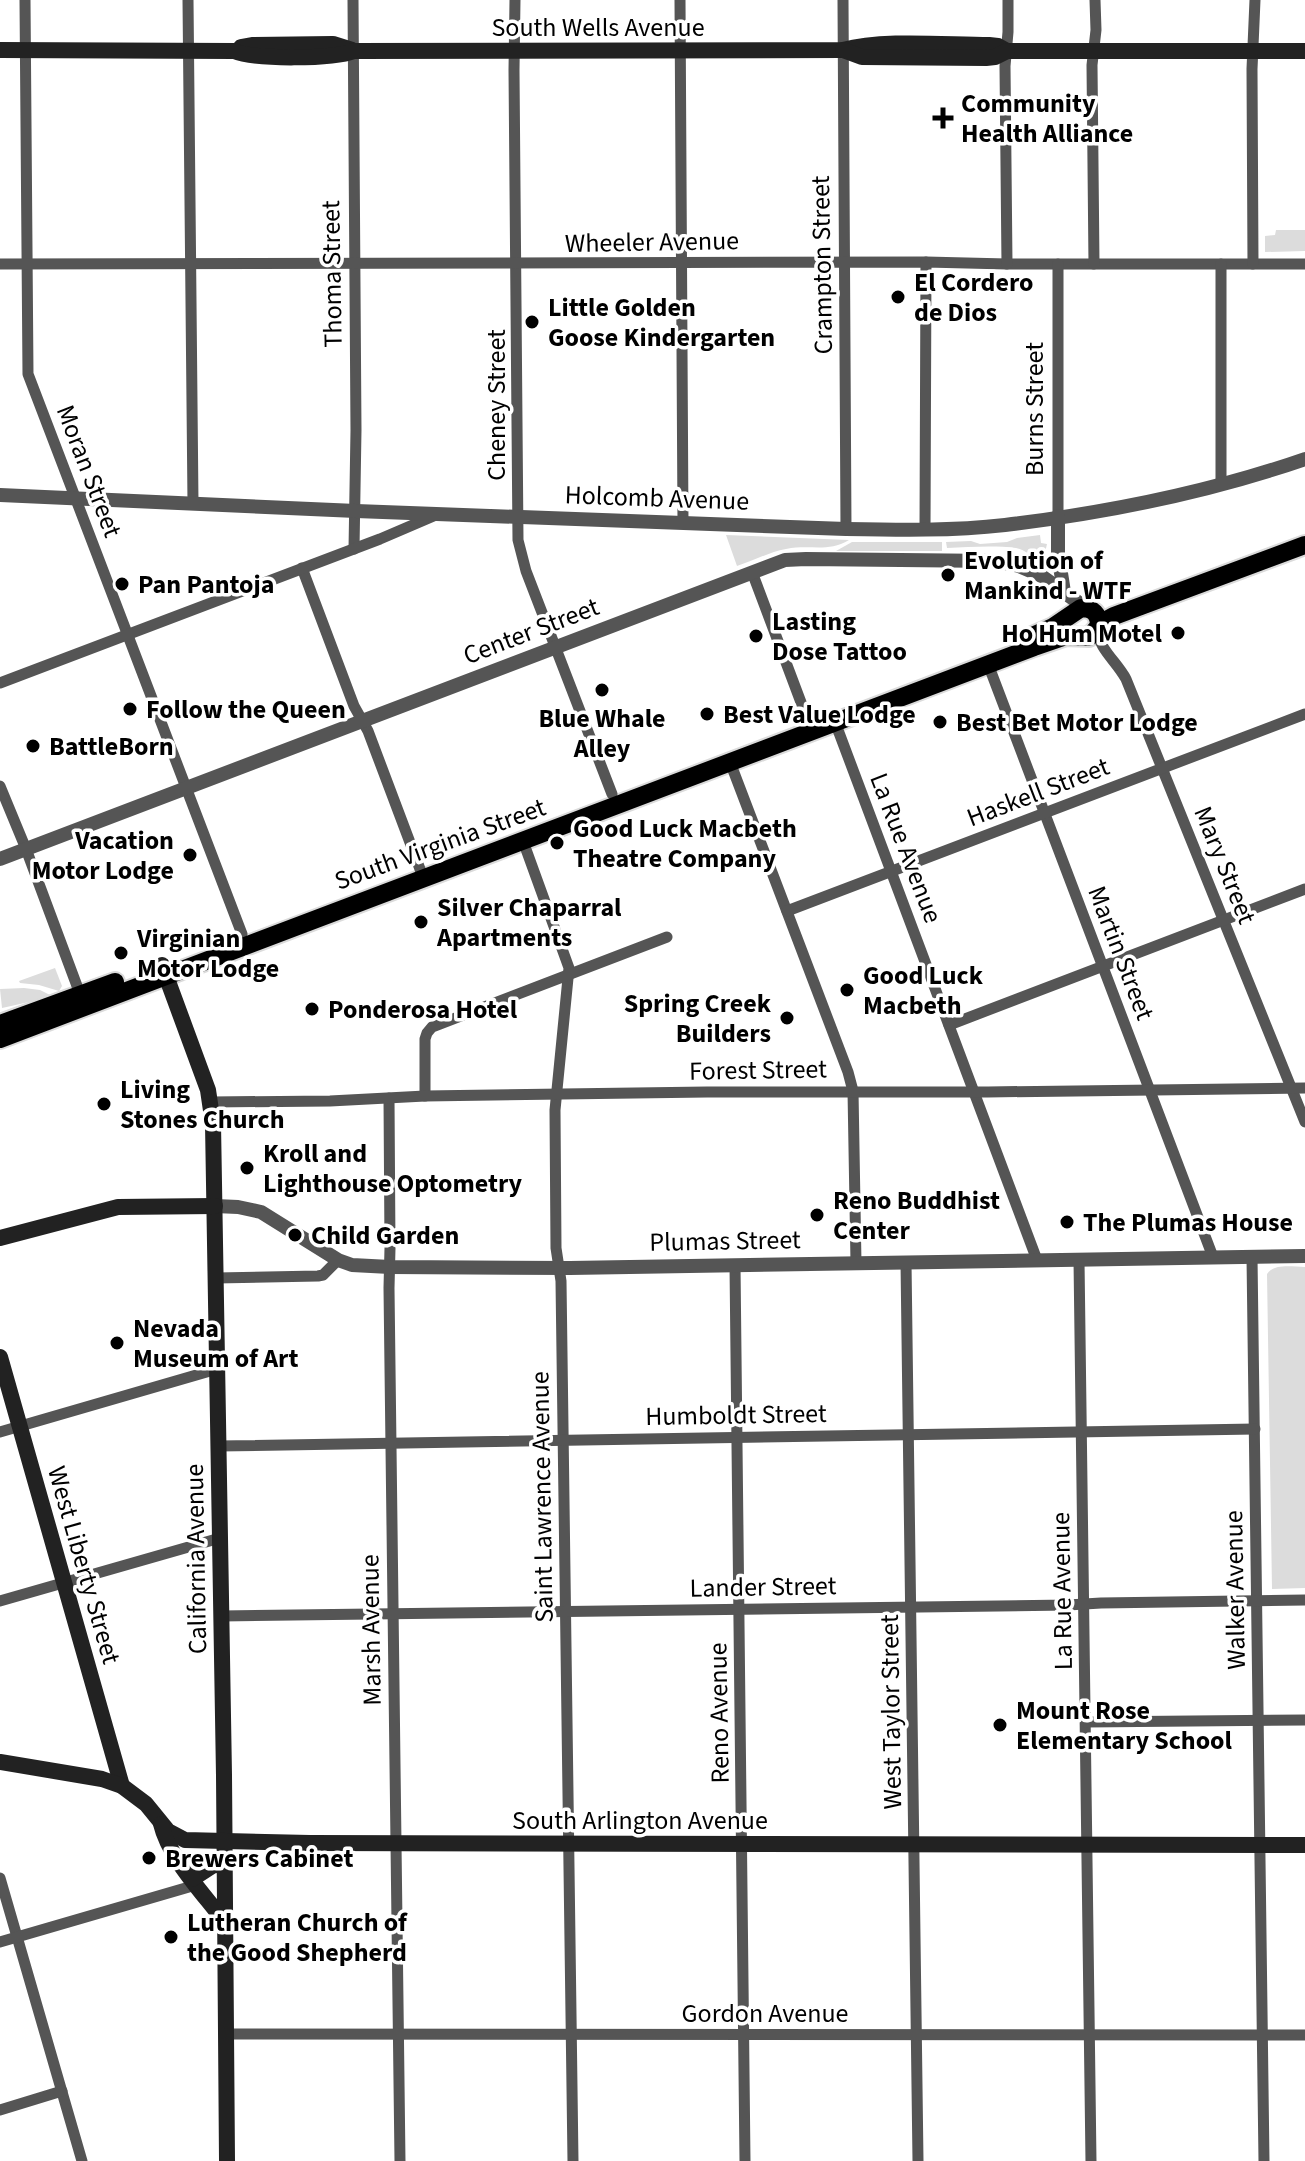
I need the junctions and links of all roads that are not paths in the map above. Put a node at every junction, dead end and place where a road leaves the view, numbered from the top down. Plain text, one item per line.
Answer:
1 (25, 0) edge
2 (188, 0) edge
3 (353, 0) edge
4 (515, 0) edge
5 (680, 0) edge
6 (843, 0) edge
7 (1008, 0) edge
8 (1095, 0) edge
9 (1255, 0) edge
10 (0, 50) edge
11 (25, 50) junction
12 (188, 50) junction
13 (843, 50) junction
14 (354, 51) junction
15 (515, 51) junction
16 (680, 51) junction
17 (1007, 51) junction
18 (1094, 51) junction
19 (1253, 51) junction
20 (1305, 51) edge
21 (680, 262) junction
22 (844, 262) junction
23 (926, 262) junction
24 (354, 263) junction
25 (0, 264) edge
26 (27, 264) junction
27 (191, 264) junction
28 (1007, 264) junction
29 (1058, 264) junction
30 (1094, 264) junction
31 (1221, 264) junction
32 (1253, 264) junction
33 (1305, 264) edge
34 (516, 265) junction
35 (1305, 459) edge
36 (1221, 484) junction
37 (0, 495) edge
38 (75, 498) junction
39 (193, 503) junction
40 (356, 511) junction
41 (439, 514) junction
42 (1058, 516) junction
43 (518, 517) junction
44 (683, 523) junction
45 (846, 529) junction
46 (925, 530) junction
47 (1305, 532) edge
48 (1305, 545) edge
49 (354, 549) junction
50 (1058, 554) junction
51 (302, 568) junction
52 (1029, 570) junction
53 (752, 572) junction
54 (1064, 592) junction
55 (1089, 617) junction
56 (127, 635) junction
57 (555, 647) junction
58 (988, 664) junction
59 (0, 683) edge
60 (1305, 714) edge
61 (362, 721) junction
62 (808, 721) junction
63 (835, 722) junction
64 (734, 755) junction
65 (1162, 768) junction
66 (0, 786) edge
67 (186, 788) junction
68 (612, 794) junction
69 (1044, 814) junction
70 (568, 818) junction
71 (523, 841) junction
72 (26, 849) junction
73 (0, 859) edge
74 (891, 872) junction
75 (422, 873) junction
76 (1305, 889) edge
77 (787, 911) junction
78 (1223, 921) junction
79 (242, 934) junction
80 (667, 937) dead end
81 (1102, 966) junction
82 (164, 970) junction
83 (569, 975) junction
84 (80, 994) junction
85 (0, 1024) edge
86 (949, 1025) junction
87 (30, 1028) junction
88 (0, 1039) edge
89 (1291, 1088) junction
90 (1305, 1088) edge
91 (853, 1091) junction
92 (1150, 1091) junction
93 (974, 1092) junction
94 (557, 1095) junction
95 (425, 1096) junction
96 (389, 1098) junction
97 (211, 1102) junction
98 (1305, 1122) edge
99 (215, 1206) junction
100 (0, 1238) edge
101 (1305, 1256) edge
102 (1213, 1257) junction
103 (1252, 1257) junction
104 (338, 1260) junction
105 (1037, 1260) junction
106 (1079, 1260) junction
107 (906, 1262) junction
108 (856, 1263) junction
109 (735, 1265) junction
110 (390, 1267) junction
111 (559, 1267) junction
112 (216, 1278) junction
113 (0, 1357) edge
114 (217, 1369) junction
115 (20, 1426) junction
116 (1255, 1429) junction
117 (0, 1432) edge
118 (1082, 1432) junction
119 (909, 1435) junction
120 (736, 1437) junction
121 (564, 1440) junction
122 (391, 1443) junction
123 (218, 1446) junction
124 (220, 1538) junction
125 (65, 1583) junction
126 (1305, 1600) edge
127 (0, 1601) edge
128 (1257, 1601) junction
129 (1085, 1604) junction
130 (911, 1607) junction
131 (739, 1610) junction
132 (566, 1612) junction
133 (393, 1614) junction
134 (221, 1616) junction
135 (1305, 1720) edge
136 (1259, 1721) junction
137 (1086, 1722) junction
138 (0, 1762) edge
139 (122, 1786) junction
140 (161, 1823) junction
141 (224, 1842) junction
142 (396, 1843) junction
143 (570, 1843) junction
144 (742, 1844) junction
145 (915, 1844) junction
146 (1087, 1844) junction
147 (1260, 1845) junction
148 (1305, 1845) edge
149 (224, 1863) junction
150 (0, 1878) edge
151 (192, 1879) junction
152 (224, 1921) junction
153 (17, 1937) junction
154 (0, 1942) edge
155 (225, 2034) junction
156 (398, 2034) junction
157 (917, 2034) junction
158 (571, 2035) junction
159 (744, 2035) junction
160 (1090, 2035) junction
161 (1305, 2035) edge
162 (1263, 2036) junction
163 (62, 2091) junction
164 (0, 2110) edge
165 (82, 2161) edge
166 (227, 2161) edge
167 (400, 2161) edge
168 (573, 2161) edge
169 (745, 2161) edge
170 (918, 2161) edge
171 (1091, 2161) edge
172 (1264, 2161) edge

1 - 11 street, Moran Street
2 - 12 street
3 - 14 street, Thoma Street
4 - 15 street, Cheney Street
5 - 16 street
6 - 13 street, Crampton Street
7 - 17 street
8 - 18 street
9 - 19 street
10 - 11 main road, South Wells Avenue
11 - 12 main road, South Wells Avenue
11 - 26 street, Moran Street
12 - 14 main road, South Wells Avenue
12 - 27 street
13 - 16 main road, South Wells Avenue
13 - 17 main road, South Wells Avenue
13 - 22 street, Crampton Street
14 - 15 main road, South Wells Avenue
14 - 24 street, Thoma Street
15 - 16 main road, South Wells Avenue
15 - 34 street, Cheney Street
16 - 21 street
17 - 18 main road, South Wells Avenue
17 - 28 street
18 - 19 main road, South Wells Avenue
18 - 30 street
19 - 20 main road, South Wells Avenue
19 - 32 street
21 - 22 street, Wheeler Avenue
21 - 34 street, Wheeler Avenue
21 - 44 street
22 - 23 street, Wheeler Avenue
22 - 45 street, Crampton Street
23 - 28 street, Wheeler Avenue
23 - 46 street
24 - 27 street, Wheeler Avenue
24 - 34 street, Wheeler Avenue
24 - 40 street, Thoma Street
25 - 26 street, Wheeler Avenue
26 - 27 street, Wheeler Avenue
26 - 38 street, Moran Street
27 - 39 street
28 - 29 street, Wheeler Avenue
29 - 30 street, Wheeler Avenue
29 - 42 street, Burns Street
30 - 31 street, Wheeler Avenue
31 - 32 street, Wheeler Avenue
31 - 36 street
32 - 33 street, Wheeler Avenue
34 - 43 street, Cheney Street
35 - 36 street, Holcomb Avenue
36 - 42 street, Holcomb Avenue
37 - 38 street, Holcomb Avenue
38 - 39 street, Holcomb Avenue
38 - 56 street, Moran Street
39 - 40 street, Holcomb Avenue
40 - 41 street, Holcomb Avenue
40 - 49 street, Thoma Street
41 - 43 street, Holcomb Avenue
41 - 49 street
42 - 46 street, Holcomb Avenue
42 - 50 street, Burns Street
43 - 44 street, Holcomb Avenue
43 - 57 street, Cheney Street
44 - 45 street, Holcomb Avenue
45 - 46 street, Holcomb Avenue
47 - 55 main road, South Virginia Street
48 - 55 main road, South Virginia Street
49 - 51 street
50 - 52 street
50 - 54 street, Burns Street
51 - 56 street
51 - 61 street
52 - 53 street, Center Street
52 - 54 street, Center Street
53 - 57 street, Center Street
53 - 62 street
54 - 55 street, Center Street
55 - 58 main road, South Virginia Street
55 - 62 main road, South Virginia Street
55 - 65 street, Mary Street
56 - 59 street
56 - 67 street, Moran Street
57 - 61 street, Center Street
57 - 68 street, Cheney Street
58 - 63 main road, South Virginia Street
58 - 69 street, Martin Street
60 - 65 street, Haskell Street
61 - 67 street, Center Street
61 - 75 street
62 - 64 main road, South Virginia Street
63 - 64 main road, South Virginia Street
63 - 74 street, La Rue Avenue
64 - 68 main road, South Virginia Street
64 - 70 main road, South Virginia Street
64 - 77 street
65 - 69 street, Haskell Street
65 - 78 street, Mary Street
66 - 72 street
67 - 72 street, Center Street
67 - 79 street, Moran Street
68 - 70 main road, South Virginia Street
69 - 74 street, Haskell Street
69 - 81 street, Martin Street
70 - 71 main road, South Virginia Street
70 - 75 main road, South Virginia Street
71 - 75 main road, South Virginia Street
71 - 83 street, Saint Lawrence Avenue
72 - 73 street, Center Street
72 - 84 street
74 - 77 street, Haskell Street
74 - 86 street, La Rue Avenue
75 - 79 main road, South Virginia Street
75 - 82 main road, South Virginia Street
76 - 78 street
77 - 91 street
78 - 81 street
78 - 89 street, Mary Street
79 - 82 main road, South Virginia Street
80 - 83 street
81 - 86 street
81 - 92 street, Martin Street
82 - 84 main road, South Virginia Street
82 - 87 main road, South Virginia Street
82 - 97 main road, California Avenue
83 - 94 street, Saint Lawrence Avenue
83 - 95 street
84 - 85 main road, South Virginia Street
84 - 87 main road
86 - 93 street, La Rue Avenue
87 - 88 main road, South Virginia Street
89 - 90 street, Forest Street
89 - 92 street, Forest Street
89 - 98 street, Mary Street
91 - 93 street, Forest Street
91 - 94 street, Forest Street
91 - 108 street
92 - 93 street, Forest Street
92 - 102 street, Martin Street
93 - 105 street, La Rue Avenue
94 - 95 street, Forest Street
94 - 111 street, Saint Lawrence Avenue
95 - 96 street, Forest Street
96 - 97 street, Forest Street
96 - 110 street, Marsh Avenue
97 - 99 main road, California Avenue
99 - 100 main road
99 - 104 street, Plumas Street
99 - 112 main road, California Avenue
101 - 103 street, Plumas Street
102 - 103 street, Plumas Street
102 - 106 street, Plumas Street
103 - 116 street, Walker Avenue
104 - 110 street, Plumas Street
104 - 112 street
105 - 106 street, Plumas Street
105 - 107 street, Plumas Street
106 - 118 street, La Rue Avenue
107 - 108 street, Plumas Street
107 - 119 street, West Taylor Street
108 - 109 street, Plumas Street
109 - 111 street, Plumas Street
109 - 120 street, Reno Avenue
110 - 111 street, Plumas Street
110 - 122 street, Marsh Avenue
111 - 121 street, Saint Lawrence Avenue
112 - 114 main road, California Avenue
113 - 115 main road, West Liberty Street
114 - 115 street
114 - 123 main road, California Avenue
115 - 117 street
115 - 125 main road, West Liberty Street
116 - 118 street, Humboldt Street
116 - 128 street, Walker Avenue
118 - 119 street, Humboldt Street
118 - 129 street, La Rue Avenue
119 - 120 street, Humboldt Street
119 - 130 street, West Taylor Street
120 - 121 street, Humboldt Street
120 - 131 street, Reno Avenue
121 - 122 street, Humboldt Street
121 - 132 street, Saint Lawrence Avenue
122 - 123 street, Humboldt Street
122 - 133 street, Marsh Avenue
123 - 124 main road, California Avenue
124 - 125 street
124 - 134 main road, California Avenue
125 - 127 street
125 - 139 main road, West Liberty Street
126 - 128 street, Lander Street
128 - 129 street, Lander Street
128 - 136 street, Walker Avenue
129 - 130 street, Lander Street
129 - 137 street, La Rue Avenue
130 - 131 street, Lander Street
130 - 145 street, West Taylor Street
131 - 132 street, Lander Street
131 - 144 street, Reno Avenue
132 - 133 street, Lander Street
132 - 143 street, Saint Lawrence Avenue
133 - 134 street, Lander Street
133 - 142 street, Marsh Avenue
134 - 141 main road, California Avenue
135 - 136 street
136 - 137 street
136 - 147 street, Walker Avenue
137 - 146 street, La Rue Avenue
138 - 139 main road, South Arlington Avenue
139 - 140 main road, South Arlington Avenue
140 - 141 main road, South Arlington Avenue
140 - 151 main road
141 - 142 main road, South Arlington Avenue
141 - 149 main road, California Avenue
142 - 143 main road, South Arlington Avenue
142 - 156 street, Marsh Avenue
143 - 144 main road, South Arlington Avenue
143 - 158 street, Saint Lawrence Avenue
144 - 145 main road, South Arlington Avenue
144 - 159 street, Reno Avenue
145 - 146 main road, South Arlington Avenue
145 - 157 street, West Taylor Street
146 - 147 main road, South Arlington Avenue
146 - 160 street, La Rue Avenue
147 - 148 main road, South Arlington Avenue
147 - 162 street, Walker Avenue
149 - 151 main road
149 - 152 main road, California Avenue
150 - 153 street
151 - 152 main road
151 - 153 street
152 - 155 main road, California Avenue
153 - 154 street
153 - 163 street
155 - 156 street, Gordon Avenue
155 - 166 main road, California Avenue
156 - 158 street, Gordon Avenue
156 - 167 street, Marsh Avenue
157 - 159 street, Gordon Avenue
157 - 160 street, Gordon Avenue
157 - 170 street, West Taylor Street
158 - 159 street, Gordon Avenue
158 - 168 street, Saint Lawrence Avenue
159 - 169 street, Reno Avenue
160 - 162 street, Gordon Avenue
160 - 171 street, La Rue Avenue
161 - 162 street, Gordon Avenue
162 - 172 street, Walker Avenue
163 - 164 street
163 - 165 street

